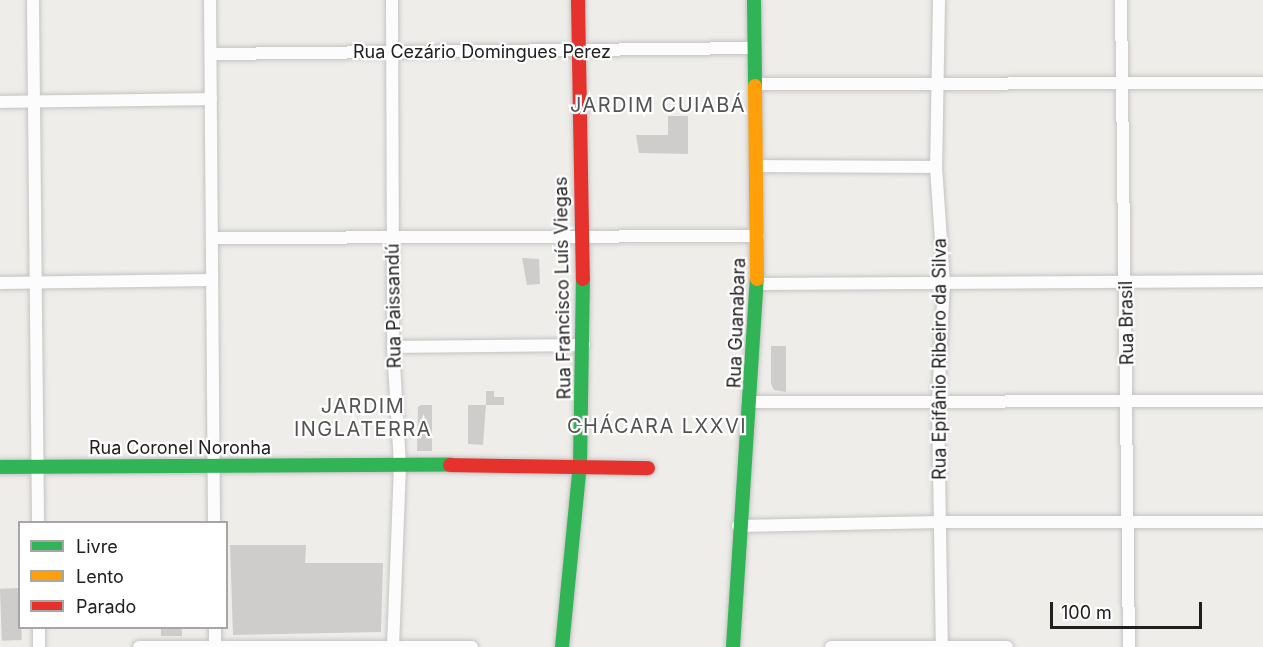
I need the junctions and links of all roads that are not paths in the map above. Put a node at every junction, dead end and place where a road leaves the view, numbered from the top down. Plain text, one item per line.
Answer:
1 (33, 0) edge
2 (210, 0) edge
3 (392, 0) edge
4 (578, 0) edge
5 (754, 0) edge
6 (939, 0) edge
7 (1120, 0) edge
8 (754, 48) junction
9 (391, 52) junction
10 (578, 53) junction
11 (211, 54) junction
12 (1121, 82) junction
13 (1263, 83) edge
14 (754, 84) junction
15 (940, 84) junction
16 (211, 99) junction
17 (0, 102) edge
18 (34, 102) junction
19 (758, 166) junction
20 (936, 167) junction
21 (580, 234) junction
22 (393, 236) junction
23 (758, 236) junction
24 (212, 238) junction
25 (212, 280) junction
26 (1126, 280) junction
27 (1263, 281) edge
28 (35, 282) junction
29 (0, 283) edge
30 (944, 283) junction
31 (757, 284) junction
32 (584, 345) junction
33 (393, 347) junction
34 (1263, 401) edge
35 (752, 402) junction
36 (938, 402) junction
37 (1128, 403) junction
38 (214, 465) junction
39 (400, 465) junction
40 (580, 465) junction
41 (37, 466) junction
42 (0, 467) edge
43 (648, 468) dead end
44 (38, 521) edge
45 (214, 521) edge
46 (940, 522) junction
47 (1128, 522) junction
48 (1263, 522) edge
49 (738, 526) junction
50 (39, 629) edge
51 (215, 629) edge
52 (393, 646) edge
53 (942, 646) edge
54 (39, 647) edge
55 (139, 647) edge
56 (215, 647) edge
57 (472, 647) edge
58 (562, 647) edge
59 (733, 647) edge
60 (831, 647) edge
61 (1007, 647) edge
62 (1129, 647) edge

1 - 18 street
2 - 11 street
3 - 9 street, Rua Paissandú
4 - 10 street, Rua Francisco Luís Viegas
5 - 8 street, Rua Guanabara
6 - 15 street, Rua Epifânio Ribeiro da Silva
7 - 12 street, Rua Brasil
8 - 10 street, Rua Cezário Domingues Perez
8 - 14 street, Rua Guanabara
9 - 10 street, Rua Cezário Domingues Perez
9 - 11 street, Rua Cezário Domingues Perez
9 - 22 street, Rua Paissandú
10 - 21 street, Rua Francisco Luís Viegas
11 - 16 street
12 - 13 street
12 - 15 street
12 - 26 street, Rua Brasil
14 - 15 street
14 - 19 street, Rua Guanabara
15 - 20 street, Rua Epifânio Ribeiro da Silva
16 - 18 street
16 - 24 street
17 - 18 street
18 - 28 street
19 - 20 street
19 - 23 street, Rua Guanabara
20 - 30 street, Rua Epifânio Ribeiro da Silva
21 - 22 street
21 - 23 street
21 - 32 street, Rua Francisco Luís Viegas
22 - 24 street
22 - 33 street, Rua Paissandú
23 - 31 street, Rua Guanabara
24 - 25 street
25 - 28 street
25 - 38 street
26 - 27 street
26 - 30 street
26 - 37 street, Rua Brasil
28 - 29 street
28 - 41 street
30 - 31 street
30 - 36 street, Rua Epifânio Ribeiro da Silva
31 - 35 street, Rua Guanabara
32 - 33 street
32 - 40 street, Rua Francisco Luís Viegas
33 - 39 street, Rua Paissandú
34 - 37 street
35 - 36 street
35 - 49 street, Rua Guanabara
36 - 37 street
36 - 46 street, Rua Epifânio Ribeiro da Silva
37 - 47 street, Rua Brasil
38 - 39 street, Rua Coronel Noronha
38 - 41 street, Rua Coronel Noronha
38 - 45 street
39 - 40 street, Rua Coronel Noronha
39 - 52 street, Rua Paissandú
40 - 43 street, Rua Coronel Noronha
40 - 58 street, Rua Francisco Luís Viegas
41 - 42 street, Rua Coronel Noronha
41 - 44 street
46 - 47 street
46 - 49 street
46 - 53 street, Rua Epifânio Ribeiro da Silva
47 - 48 street
47 - 62 street, Rua Brasil
49 - 59 street, Rua Guanabara
50 - 54 street
51 - 56 street
52 - 56 street
52 - 57 street
53 - 60 street
53 - 61 street
55 - 56 street

